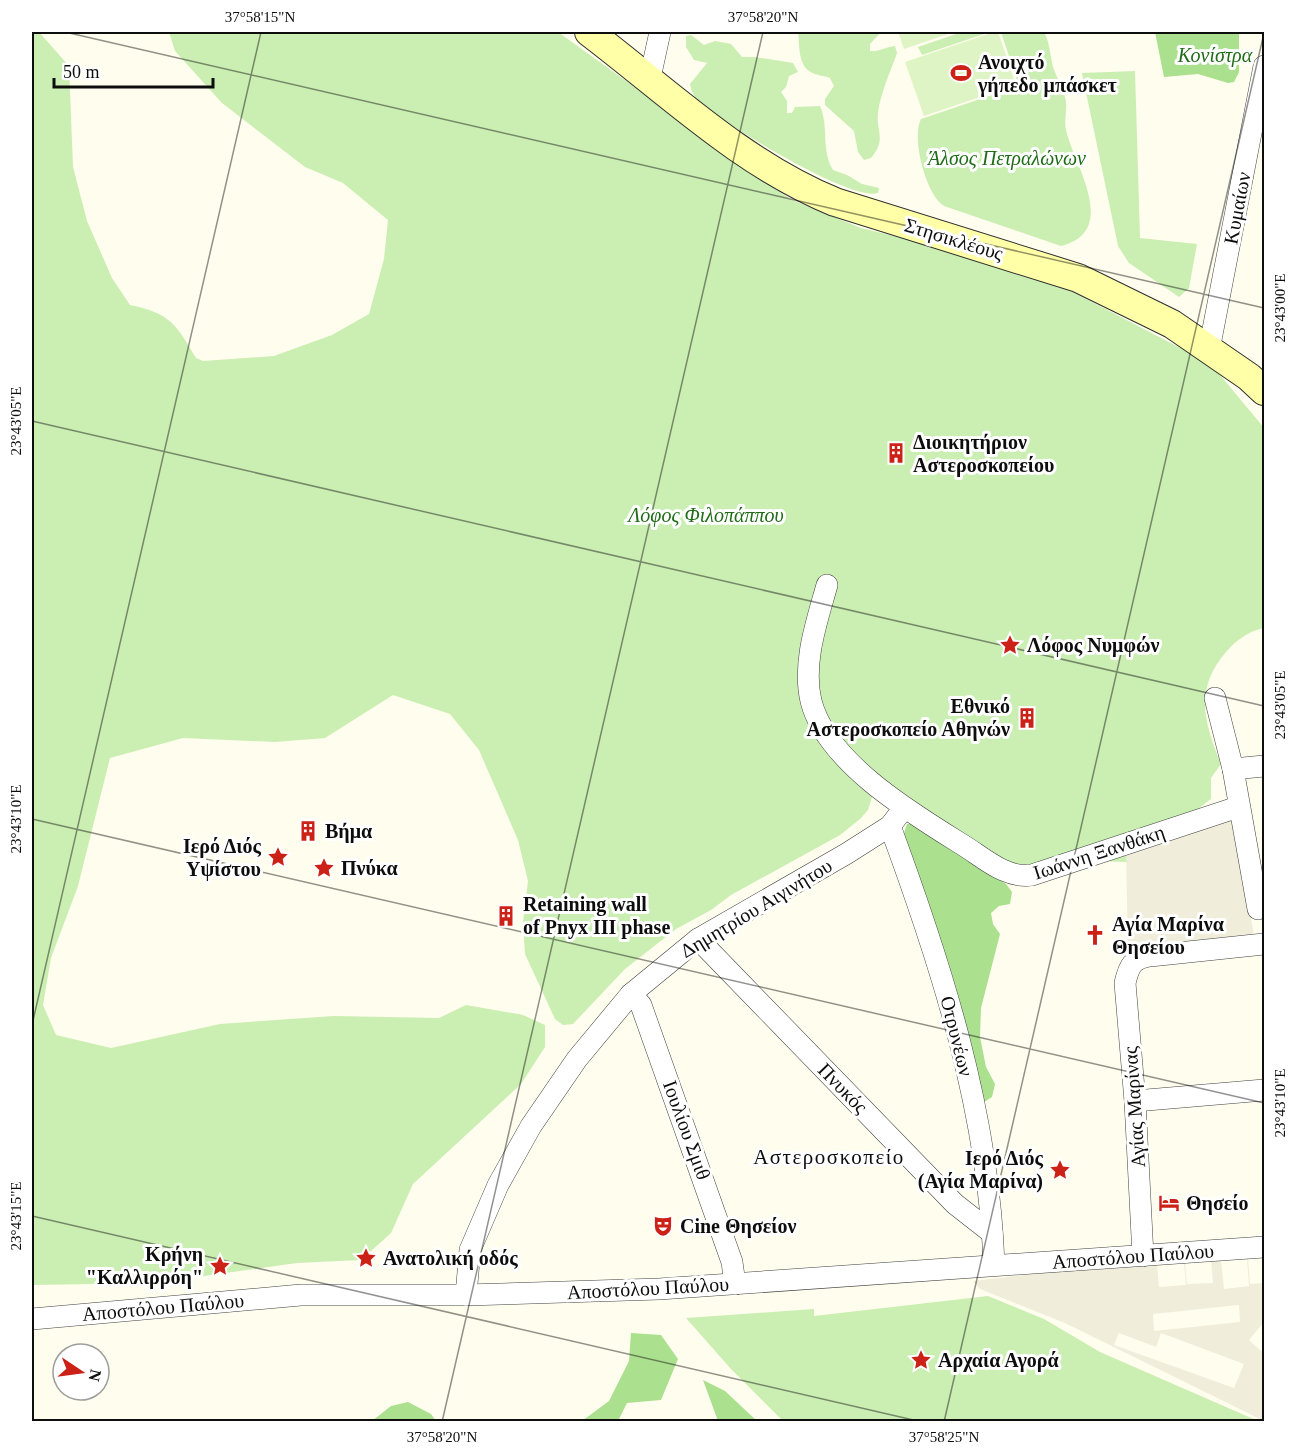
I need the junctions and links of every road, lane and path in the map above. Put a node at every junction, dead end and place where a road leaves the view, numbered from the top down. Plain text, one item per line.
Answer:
1 (589, 32) edge
2 (660, 32) edge
3 (1264, 66) edge
4 (650, 78) junction
5 (1209, 350) junction
6 (1264, 392) edge
7 (827, 585) dead end
8 (1215, 699) dead end
9 (1264, 766) edge
10 (1233, 769) junction
11 (1238, 807) junction
12 (904, 808) junction
13 (890, 826) junction
14 (1258, 909) dead end
15 (698, 939) junction
16 (1264, 944) edge
17 (631, 994) junction
18 (1264, 1090) edge
19 (1135, 1101) junction
20 (1264, 1237) edge
21 (1264, 1246) edge
22 (993, 1250) junction
23 (1142, 1251) junction
24 (734, 1277) junction
25 (467, 1286) junction
26 (32, 1319) edge

1 - 4 street, Στησικλέους
2 - 4 street
3 - 5 street, Κυμαίων
4 - 5 street, Στησικλέους
5 - 6 street, Στησικλέους
7 - 12 street, Ιωάννη Ξανθάκη
8 - 10 street
9 - 10 street
10 - 11 street
11 - 12 street, Ιωάννη Ξανθάκη
11 - 14 street
12 - 13 street, Δημητρίου Αιγινήτου
13 - 15 street, Δημητρίου Αιγινήτου
13 - 22 street, Οτρυνέων
15 - 17 street, Δημητρίου Αιγινήτου
15 - 22 street, Πνυκός
16 - 19 street, Αγίας Μαρίνας
17 - 24 street, Ιουλίου Σμιθ
17 - 25 street, Δημητρίου Αιγινήτου
18 - 19 street
19 - 23 street, Αγίας Μαρίνας
20 - 23 street, Αποστόλου Παύλου
21 - 23 street, Αποστόλου Παύλου
22 - 23 street, Αποστόλου Παύλου
22 - 24 street, Αποστόλου Παύλου
24 - 25 street, Αποστόλου Παύλου
25 - 26 street, Αποστόλου Παύλου

